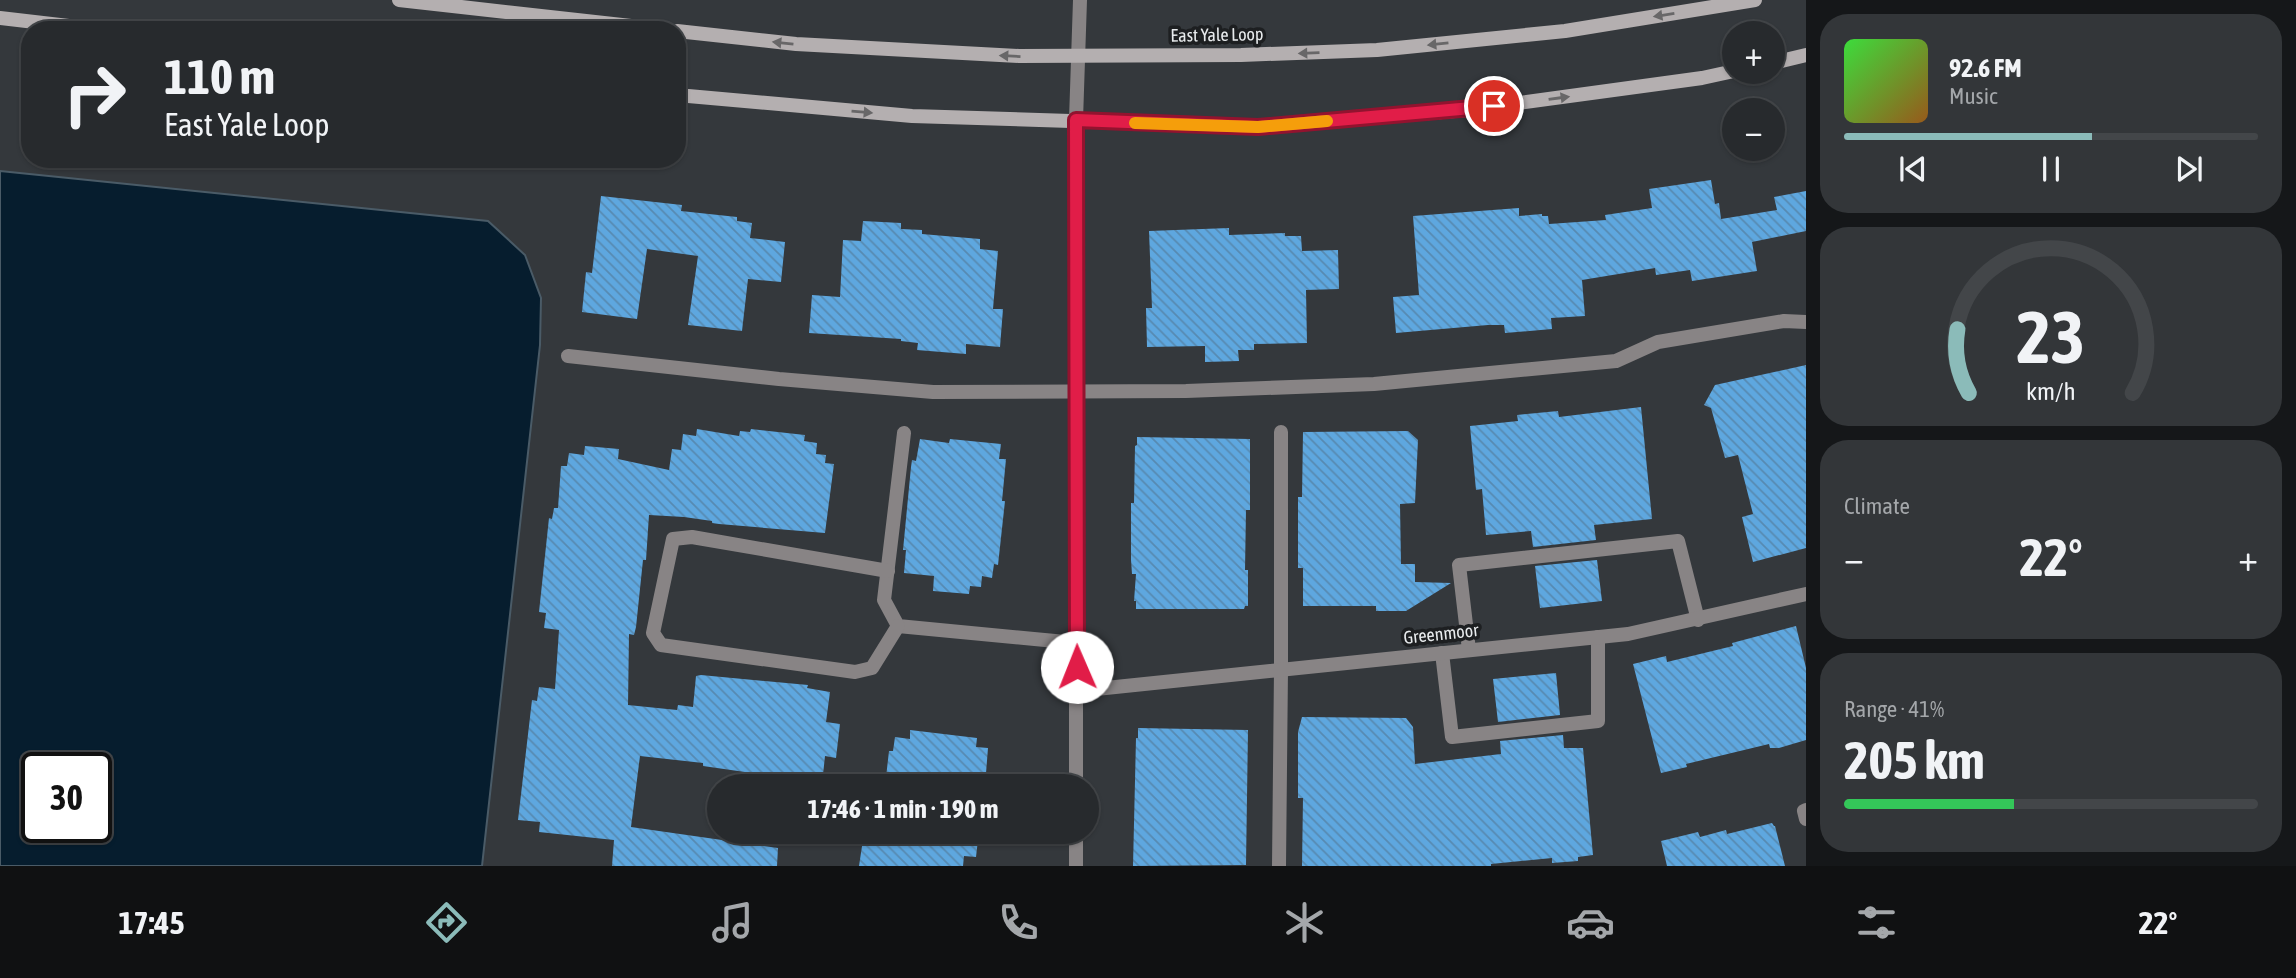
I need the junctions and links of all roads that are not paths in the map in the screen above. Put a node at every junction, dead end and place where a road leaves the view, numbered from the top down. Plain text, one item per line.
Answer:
1 (399, 0) edge
2 (1080, 0) edge
3 (1755, 0) edge
4 (0, 18) edge
5 (26, 21) edge
6 (587, 21) edge
7 (686, 32) edge
8 (1806, 55) edge
9 (1078, 56) junction
10 (1785, 60) edge
11 (1722, 74) edge
12 (686, 96) edge
13 (1076, 120) junction
14 (1806, 322) edge
15 (568, 356) dead end
16 (1077, 392) junction
17 (1281, 432) dead end
18 (904, 433) dead end
19 (888, 571) junction
20 (1806, 594) edge
21 (1698, 620) junction
22 (898, 626) junction
23 (1598, 637) junction
24 (1076, 643) junction
25 (1469, 650) junction
26 (1442, 653) junction
27 (1281, 669) junction
28 (1077, 691) junction
29 (1076, 774) edge
30 (1806, 810) edge
31 (1806, 819) edge
32 (1076, 844) edge
33 (1076, 866) edge
34 (1279, 866) edge

1 - 6 main road
2 - 9 street
3 -> 9 main road, East Yale Loop
4 - 5 main road
9 -> 7 main road, East Yale Loop
8 - 10 main road
9 - 13 street
13 -> 11 main road
12 -> 13 main road
13 - 16 street
14 - 16 street
15 - 16 street
16 - 24 street
17 - 27 street
18 - 19 street
19 - 22 street
19 - 22 street
20 - 21 street, Greenmoor
21 - 23 street, Greenmoor
21 - 25 street
22 - 24 street
23 - 25 street, Greenmoor
23 - 26 street
24 - 28 street
25 - 26 street, Greenmoor
26 - 27 street, Greenmoor
27 - 28 street, Greenmoor
27 - 34 street
28 - 29 street
30 - 31 street
32 - 33 street

